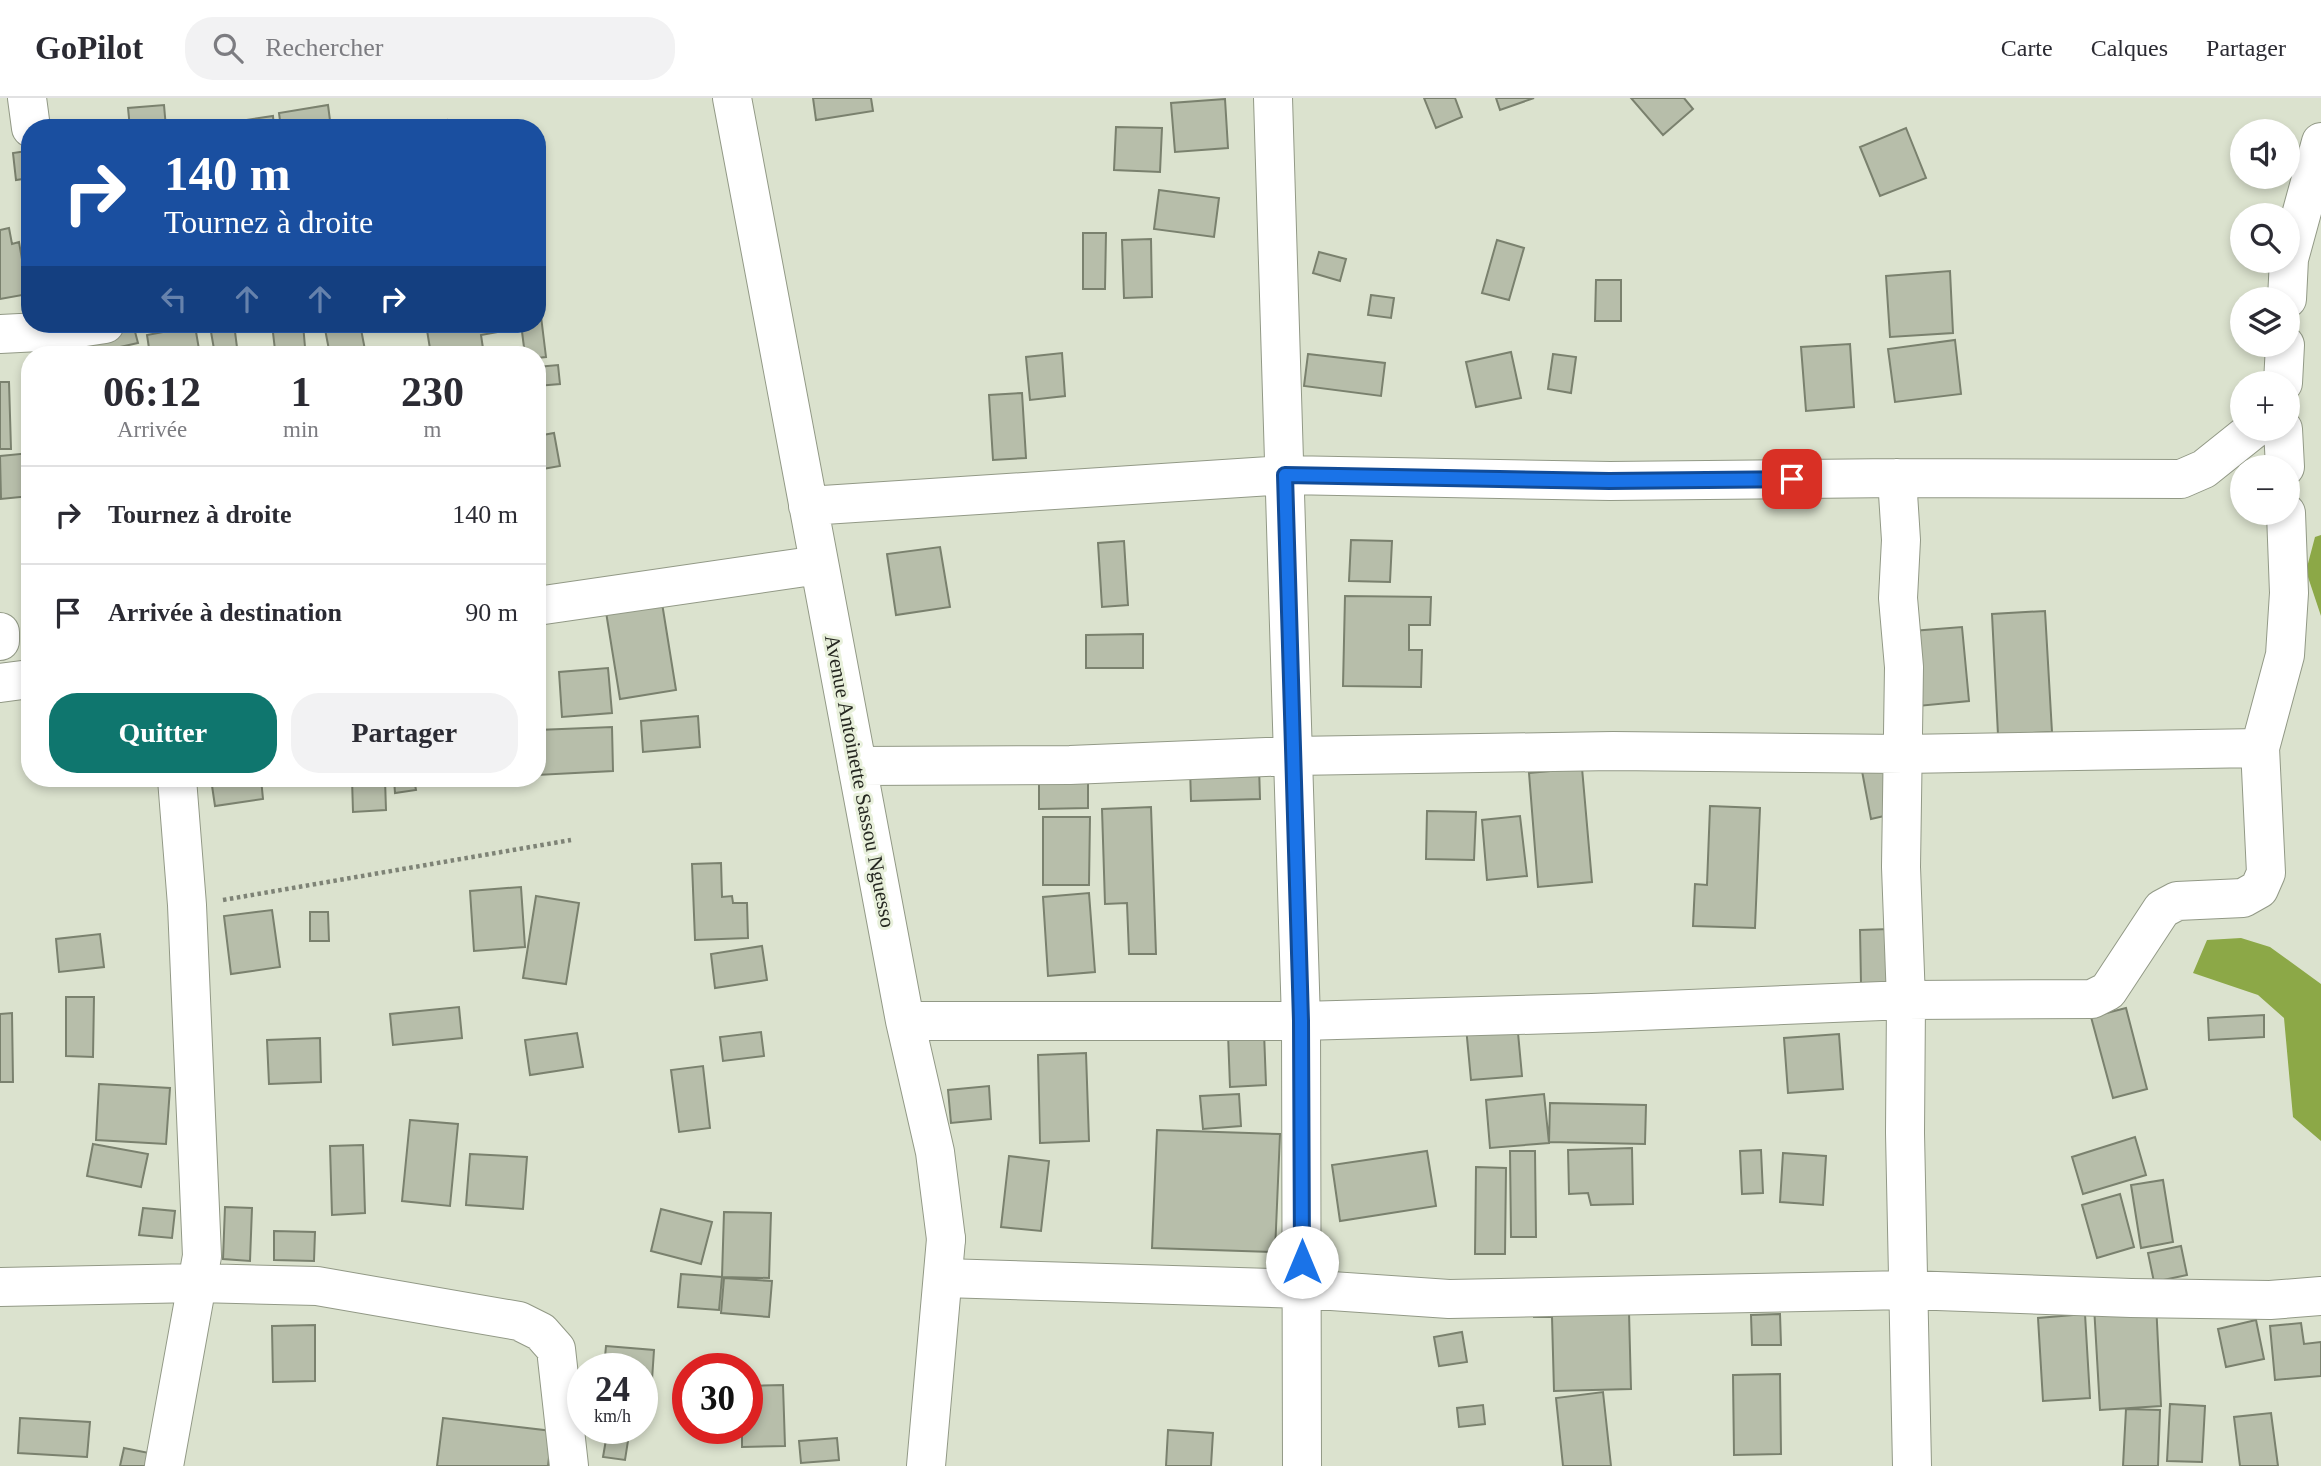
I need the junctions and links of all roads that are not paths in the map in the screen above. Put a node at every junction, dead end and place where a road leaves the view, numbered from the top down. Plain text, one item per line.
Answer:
1 (27, 98) edge
2 (732, 98) edge
3 (1273, 98) edge
4 (30, 119) edge
5 (2321, 142) edge
6 (2288, 287) edge
7 (21, 332) edge
8 (0, 334) edge
9 (2240, 441) edge
10 (1285, 475) junction
11 (1897, 478) junction
12 (808, 506) junction
13 (2286, 525) edge
14 (819, 565) junction
15 (546, 605) edge
16 (0, 632) edge
17 (0, 641) edge
18 (21, 680) edge
19 (0, 683) edge
20 (2260, 748) junction
21 (1904, 754) junction
22 (1293, 756) junction
23 (857, 766) junction
24 (178, 787) edge
25 (1906, 1000) junction
26 (905, 1021) junction
27 (1301, 1021) junction
28 (943, 1278) junction
29 (197, 1283) junction
30 (0, 1287) edge
31 (1303, 1289) junction
32 (1909, 1290) junction
33 (2321, 1296) edge
34 (164, 1466) edge
35 (569, 1466) edge
36 (926, 1466) edge
37 (1302, 1466) edge
38 (1912, 1466) edge

1 - 4 street
2 - 12 street, Avenue Antoinette Sassou Nguesso
3 - 10 street
5 - 6 street
7 - 8 street
9 - 11 street
10 - 11 street
10 - 12 street
10 - 22 street
11 - 21 street
12 - 14 street, Avenue Antoinette Sassou Nguesso
13 - 20 street
14 - 15 street
14 - 23 street, Avenue Antoinette Sassou Nguesso
16 - 17 street
18 - 19 street
20 - 21 street
20 - 25 street
21 - 22 street
21 - 25 street
22 - 23 street
22 - 27 street
23 - 26 street, Avenue Antoinette Sassou Nguesso
24 - 29 street
25 - 27 street
25 - 32 street
26 - 27 street
26 - 28 street, Avenue Antoinette Sassou Nguesso
27 - 31 street
28 - 31 street
28 - 36 street, Avenue Antoinette Sassou Nguesso
29 - 30 street
29 - 34 street
29 - 35 street
31 - 32 street
31 - 37 street
32 - 33 street
32 - 38 street

